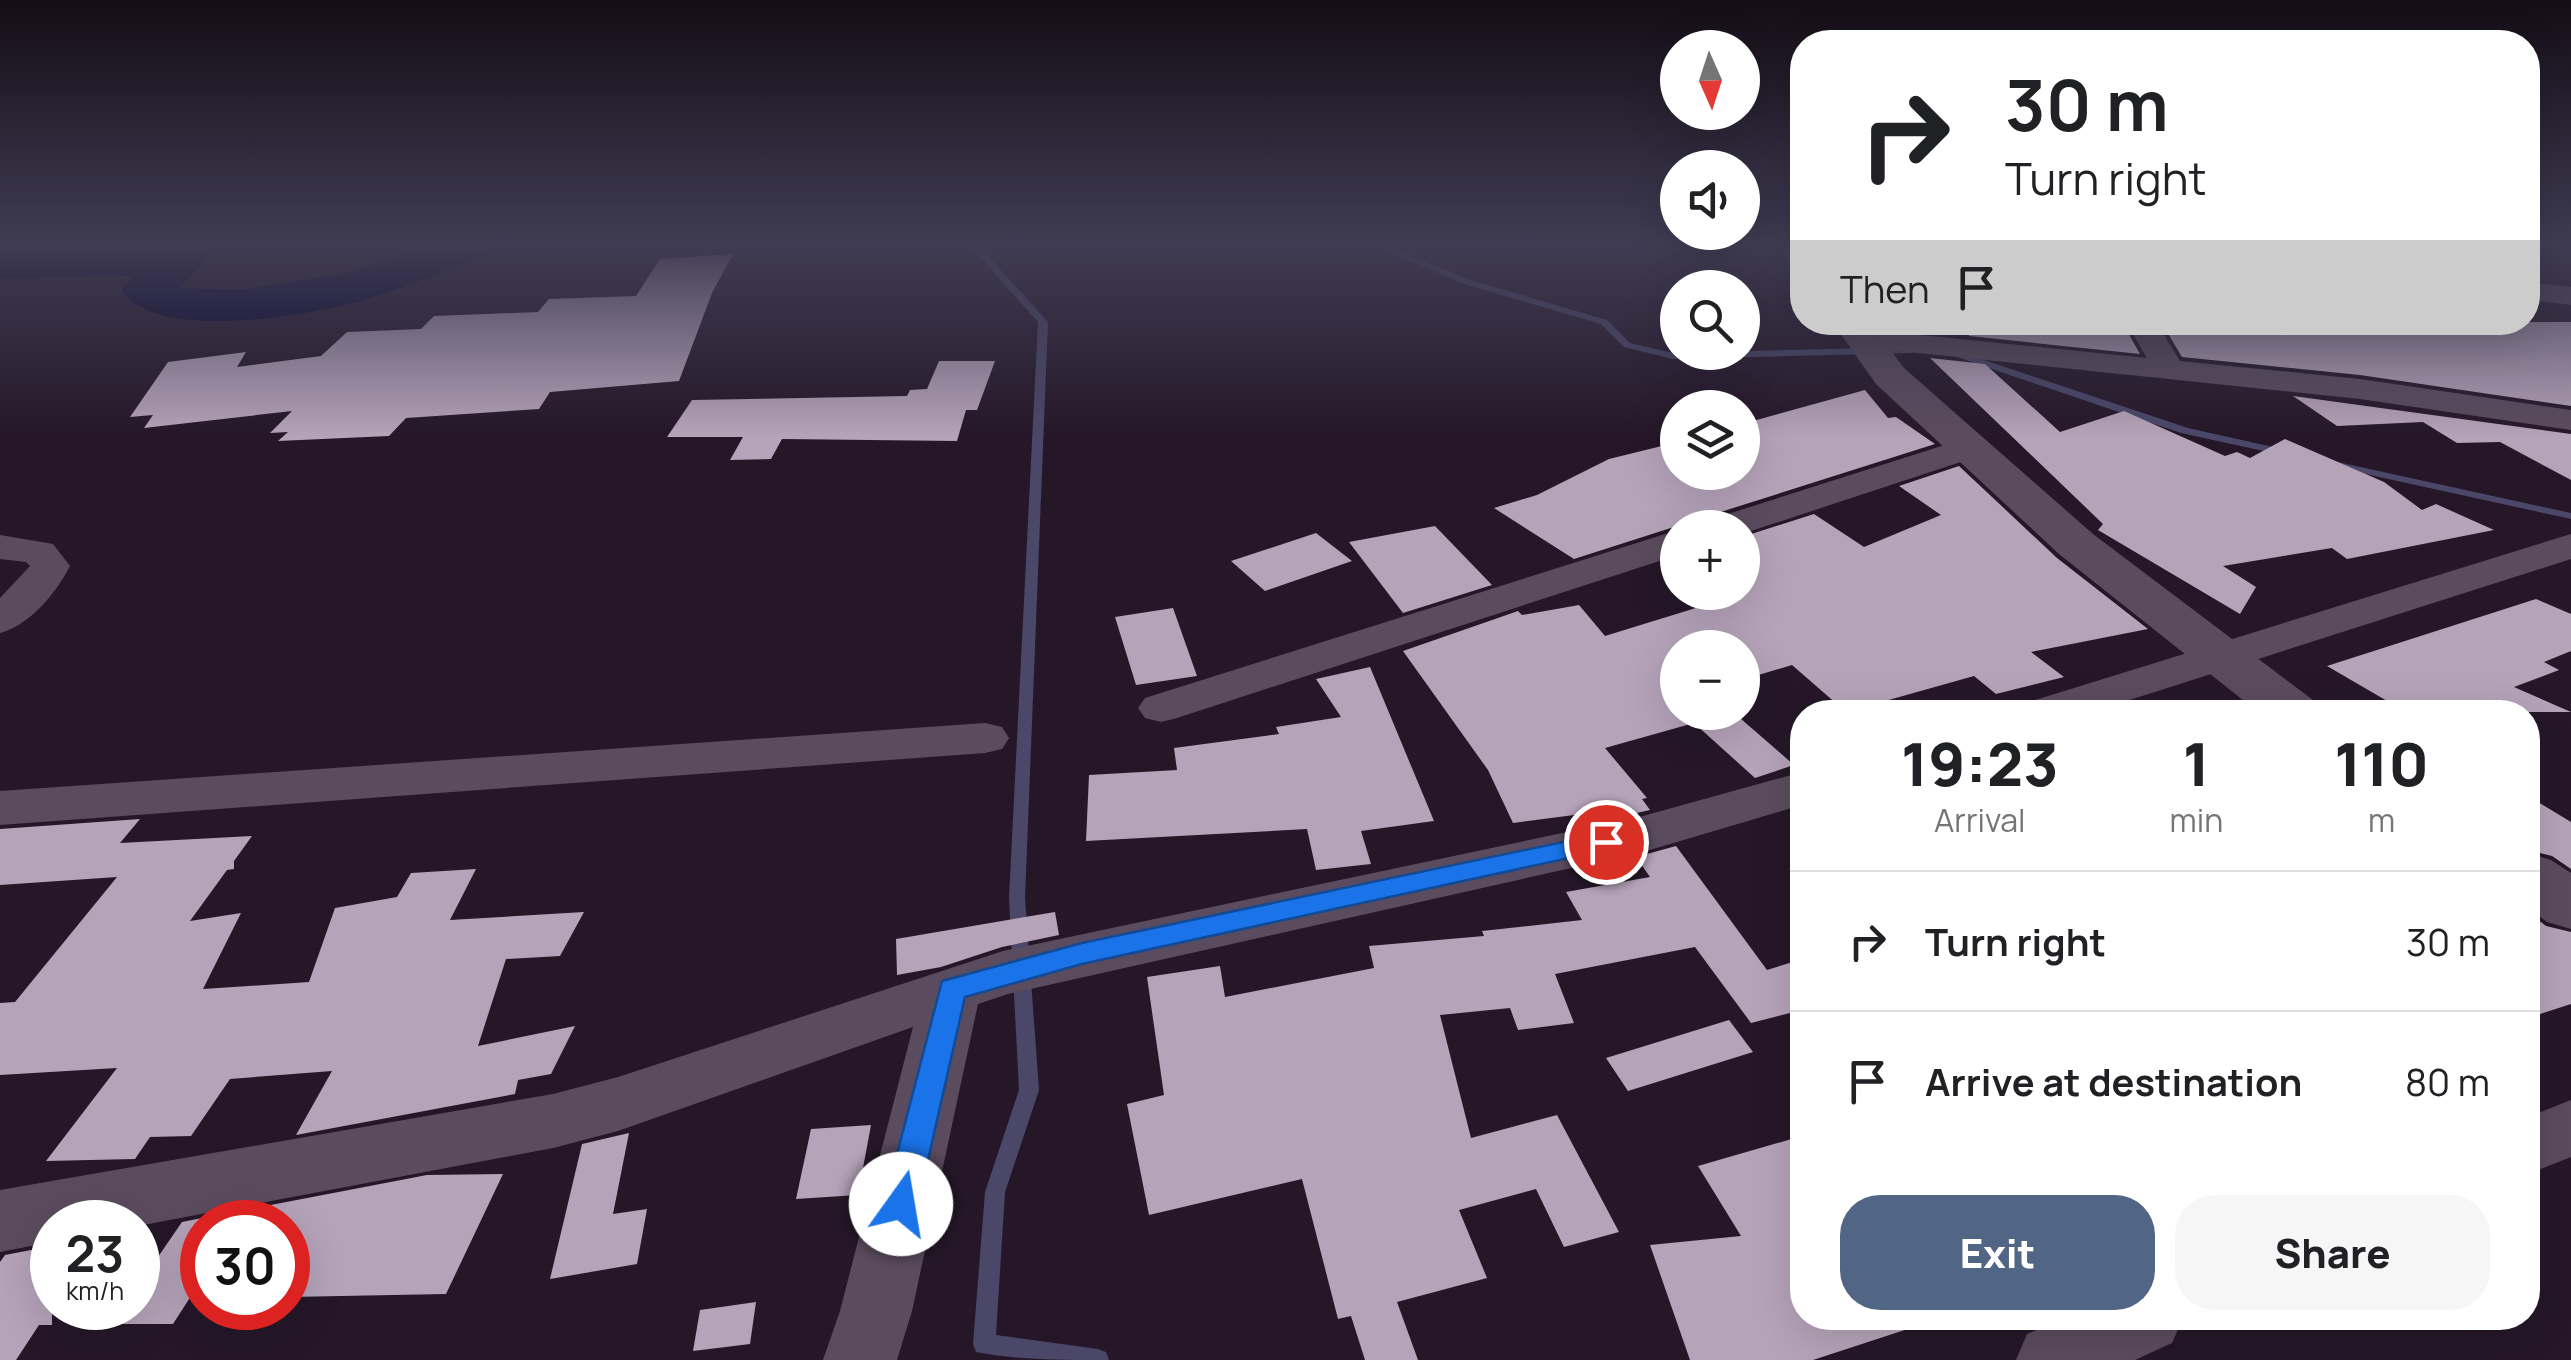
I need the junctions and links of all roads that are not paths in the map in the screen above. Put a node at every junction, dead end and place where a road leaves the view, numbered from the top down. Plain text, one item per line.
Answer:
1 (1860, 335) edge
2 (1895, 335) edge
3 (2149, 335) edge
4 (2170, 370) junction
5 (2571, 420) edge
6 (1970, 448) junction
7 (1760, 516) edge
8 (0, 547) edge
9 (1660, 548) edge
10 (2569, 549) edge
11 (0, 620) edge
12 (2218, 658) junction
13 (2083, 700) edge
14 (2276, 700) edge
15 (1161, 708) dead end
16 (984, 738) dead end
17 (1790, 791) edge
18 (0, 808) edge
19 (2540, 884) edge
20 (2571, 905) edge
21 (977, 981) junction
22 (2571, 1127) edge
23 (2540, 1141) edge
24 (0, 1221) edge
25 (2120, 1330) edge
26 (860, 1360) edge
27 (2053, 1360) edge

1 - 6 street
2 - 4 street
3 - 4 street
4 - 5 street
6 - 7 street
6 - 12 street
8 - 11 street
9 - 15 street
10 - 12 street
12 - 13 street
12 - 14 street
16 - 18 street
17 - 21 street
19 - 20 street
21 - 24 street
21 - 26 street
22 - 23 street
25 - 27 street

